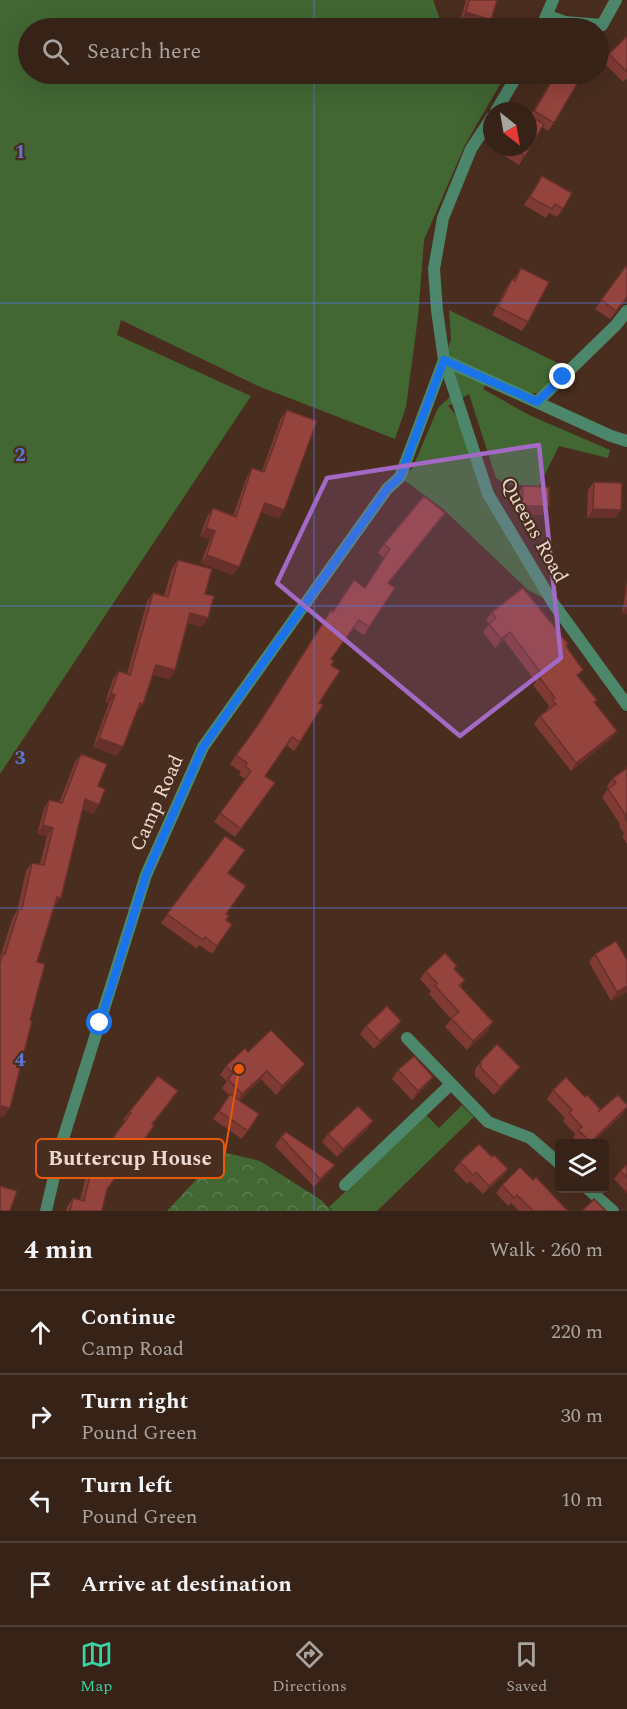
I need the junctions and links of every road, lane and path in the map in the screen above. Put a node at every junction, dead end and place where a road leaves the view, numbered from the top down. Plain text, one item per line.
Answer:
1 (553, 0) edge
2 (616, 0) edge
3 (548, 16) joint
4 (554, 18) edge
5 (606, 18) edge
6 (512, 84) edge
7 (501, 102) edge
8 (483, 131) edge
9 (627, 311) edge
10 (444, 360) junction
11 (537, 402) junction
12 (627, 441) edge
13 (627, 705) edge
14 (407, 1038) dead end
15 (451, 1084) junction
16 (555, 1160) edge
17 (345, 1185) dead end
18 (593, 1193) edge
19 (46, 1211) edge
20 (613, 1211) edge

1 - 3 street
2 - 5 street
3 - 4 street
6 - 7 street
8 - 10 street, Queens Road
9 - 11 street
10 - 11 street
10 - 13 street, Queens Road
10 - 19 street, Camp Road
11 - 12 street
14 - 15 street
15 - 16 street
15 - 17 street
18 - 20 street

